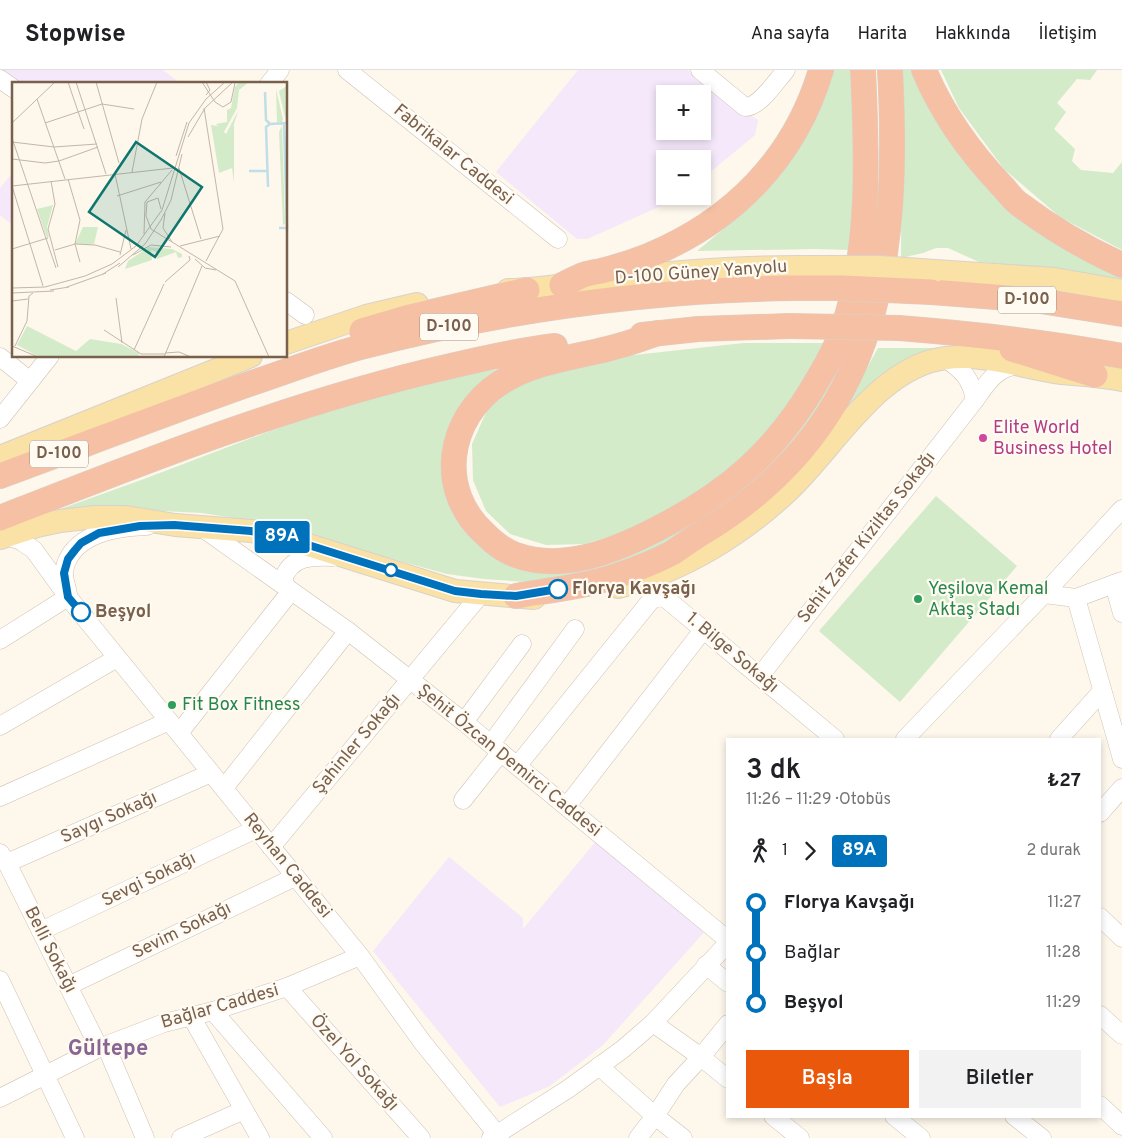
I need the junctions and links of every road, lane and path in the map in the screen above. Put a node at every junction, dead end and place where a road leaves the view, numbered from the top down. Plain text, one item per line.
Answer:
1 (280, 70) edge
2 (347, 70) edge
3 (700, 70) edge
4 (786, 70) edge
5 (821, 70) edge
6 (863, 70) edge
7 (890, 70) edge
8 (924, 70) edge
9 (0, 78) edge
10 (271, 82) edge
11 (12, 87) edge
12 (558, 239) dead end
13 (1122, 265) edge
14 (795, 278) junction
15 (933, 281) junction
16 (562, 285) junction
17 (527, 290) junction
18 (1122, 292) edge
19 (288, 302) edge
20 (1122, 314) edge
21 (305, 315) dead end
22 (658, 333) junction
23 (968, 333) junction
24 (288, 342) edge
25 (288, 355) edge
26 (1122, 356) edge
27 (0, 357) edge
28 (48, 358) edge
29 (246, 358) edge
30 (279, 358) edge
31 (945, 358) junction
32 (1021, 365) junction
33 (1095, 375) junction
34 (1122, 380) edge
35 (30, 381) junction
36 (975, 400) junction
37 (0, 419) edge
38 (118, 432) junction
39 (0, 456) edge
40 (0, 476) edge
41 (1122, 509) edge
42 (174, 525) junction
43 (201, 527) junction
44 (2, 531) edge
45 (349, 558) junction
46 (1118, 582) edge
47 (289, 589) junction
48 (481, 594) junction
49 (1044, 594) junction
50 (516, 596) junction
51 (68, 597) junction
52 (1076, 598) junction
53 (1122, 613) edge
54 (575, 629) dead end
55 (703, 630) junction
56 (348, 631) junction
57 (0, 640) edge
58 (522, 644) dead end
59 (117, 658) junction
60 (760, 676) junction
61 (410, 680) junction
62 (1102, 691) junction
63 (464, 722) junction
64 (0, 726) edge
65 (174, 727) junction
66 (834, 738) edge
67 (908, 738) edge
68 (1060, 738) edge
69 (496, 748) junction
70 (1122, 759) edge
71 (518, 766) junction
72 (211, 773) junction
73 (224, 788) junction
74 (1122, 788) edge
75 (0, 797) edge
76 (463, 800) dead end
77 (566, 806) junction
78 (1101, 813) edge
79 (256, 829) junction
80 (271, 847) junction
81 (3, 858) edge
82 (295, 877) junction
83 (1101, 918) edge
84 (41, 931) junction
85 (1122, 938) edge
86 (726, 940) edge
87 (726, 944) edge
88 (360, 956) junction
89 (706, 966) junction
90 (0, 980) edge
91 (726, 981) edge
92 (68, 986) junction
93 (287, 987) junction
94 (213, 1011) junction
95 (7, 1012) edge
96 (191, 1016) junction
97 (1101, 1016) edge
98 (653, 1023) junction
99 (726, 1026) edge
100 (1122, 1034) edge
101 (103, 1047) junction
102 (701, 1057) junction
103 (599, 1066) junction
104 (46, 1076) junction
105 (726, 1077) edge
106 (0, 1098) edge
107 (1101, 1106) edge
108 (244, 1110) junction
109 (655, 1116) junction
110 (775, 1118) edge
111 (897, 1118) edge
112 (1016, 1118) edge
113 (1122, 1126) edge
114 (496, 1137) edge
115 (1039, 1137) edge
116 (75, 1138) edge
117 (145, 1138) edge
118 (181, 1138) edge
119 (260, 1138) edge
120 (323, 1138) edge
121 (421, 1138) edge
122 (638, 1138) edge
123 (683, 1138) edge
124 (800, 1138) edge
125 (922, 1138) edge

1 - 10 street
2 - 12 street, Fabrikalar Caddesi
3 - 4 street
5 - 16 highway
6 - 22 highway
7 - 50 highway
8 - 13 highway
9 - 11 street
14 - 15 highway, D-100, bridge
14 - 16 main road, D-100 Güney Yanyolu
14 - 38 highway, D-100
15 - 18 main road
15 - 20 highway, D-100
16 - 17 main road, D-100 Güney Yanyolu
17 - 24 main road, D-100 Güney Yanyolu
17 - 25 highway
19 - 21 street
22 - 23 highway, D-100, bridge
22 - 44 highway, D-100
23 - 26 highway, D-100
23 - 33 highway
27 - 35 street
28 - 35 street
29 - 39 main road
30 - 38 highway
31 - 32 main road
31 - 36 street
31 - 50 main road
32 - 33 main road
32 - 36 street, Sehit Zafer Kiziltas Sokağı
33 - 34 main road
35 - 37 street
36 - 60 street, Sehit Zafer Kiziltas Sokağı
38 - 40 highway, D-100
41 - 49 street
42 - 43 main road
42 - 44 main road
42 - 51 street
43 - 45 main road
43 - 47 street, Şehit Özcan Demirci Caddesi
44 - 51 street, Reyhan Caddesi
45 - 47 street
45 - 48 main road
46 - 52 street
46 - 53 street
47 - 56 street, Şehit Özcan Demirci Caddesi
47 - 65 street
48 - 50 main road
48 - 61 street, Şahinler Sokağı
49 - 52 street
49 - 67 street
51 - 57 street
51 - 59 street, Reyhan Caddesi
52 - 62 street
54 - 69 street
55 - 60 street, 1. Bilge Sokağı
55 - 71 street, 1. Bilge Sokağı
55 - 77 street
56 - 61 street, Şehit Özcan Demirci Caddesi
56 - 73 street
58 - 63 street
59 - 64 street
59 - 65 street, Reyhan Caddesi
60 - 66 street, 1. Bilge Sokağı
61 - 63 street, Şehit Özcan Demirci Caddesi
61 - 80 street, Şahinler Sokağı
62 - 68 street
62 - 70 street
63 - 69 street, Şehit Özcan Demirci Caddesi
65 - 72 street, Reyhan Caddesi
65 - 75 street
69 - 71 street, Şehit Özcan Demirci Caddesi
69 - 76 street
71 - 77 street, Şehit Özcan Demirci Caddesi
72 - 73 street, Reyhan Caddesi
72 - 81 street, Saygı Sokağı
73 - 79 street, Reyhan Caddesi
74 - 78 street
77 - 86 street, Şehit Özcan Demirci Caddesi
79 - 80 street, Reyhan Caddesi
79 - 84 street, Sevgi Sokağı
80 - 82 street, Reyhan Caddesi
81 - 84 street, Belli Sokağı
82 - 88 street, Reyhan Caddesi
82 - 92 street, Sevim Sokağı
83 - 85 street
84 - 92 street, Belli Sokağı
87 - 89 street
88 - 93 street, Bağlar Caddesi
88 - 114 street, Reyhan Caddesi
89 - 91 street
89 - 98 street
90 - 95 street
92 - 101 street, Belli Sokağı
93 - 94 street, Bağlar Caddesi
93 - 121 street, Özel Yol Sokağı
94 - 96 street, Bağlar Caddesi
94 - 120 street
95 - 104 street
96 - 101 street, Bağlar Caddesi
96 - 108 street
97 - 100 street
98 - 102 street
98 - 103 street
99 - 102 street
101 - 104 street, Bağlar Caddesi
101 - 117 street, Belli Sokağı
102 - 105 street
102 - 109 street
103 - 109 street
103 - 114 street
104 - 106 street, Bağlar Caddesi
104 - 116 street
107 - 113 street
108 - 118 street
108 - 119 street
109 - 122 street
109 - 123 street
110 - 124 street
111 - 125 street
112 - 115 street

